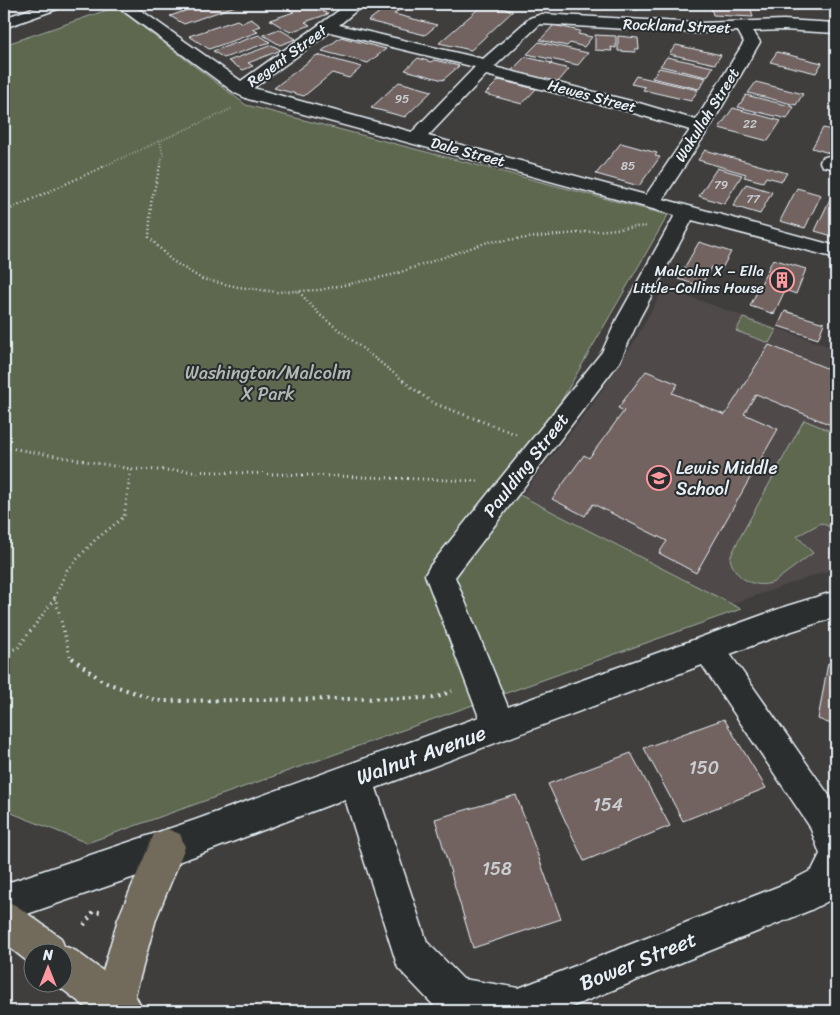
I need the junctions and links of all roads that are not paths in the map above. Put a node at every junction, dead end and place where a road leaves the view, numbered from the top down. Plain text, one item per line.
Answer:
1 (58, 4) edge
2 (123, 4) edge
3 (357, 4) edge
4 (4, 23) edge
5 (327, 28) junction
6 (744, 28) junction
7 (836, 28) edge
8 (485, 66) junction
9 (247, 92) junction
10 (701, 127) junction
11 (417, 138) junction
12 (652, 201) junction
13 (684, 216) junction
14 (836, 252) edge
15 (836, 604) edge
16 (708, 648) junction
17 (499, 726) junction
18 (356, 779) junction
19 (167, 847) junction
20 (836, 849) edge
21 (836, 860) edge
22 (4, 903) edge
23 (4, 919) edge
24 (34, 942) edge
25 (72, 972) edge
26 (118, 1008) edge

1 - 4 street
2 - 9 street, Dale Street
3 - 5 street, Regent Street
5 - 8 street, Hewes Street
5 - 9 street, Regent Street
6 - 7 street, Rockland Street
6 - 8 street, Rockland Street
6 - 10 street, Wakullah Street
8 - 10 street, Hewes Street
8 - 11 street, Rockland Street
9 - 11 street, Dale Street
10 - 12 street, Wakullah Street
11 - 12 street, Dale Street
12 - 13 street, Dale Street
13 - 14 street, Dale Street
13 - 17 street, Paulding Street
15 - 16 street, Walnut Avenue
16 - 17 street, Walnut Avenue
16 - 20 street
17 - 18 street, Walnut Avenue
18 - 19 street, Walnut Avenue
18 - 21 street, Bower Street
19 - 22 street, Walnut Avenue
19 - 26 main road
23 - 24 main road
25 - 26 main road

